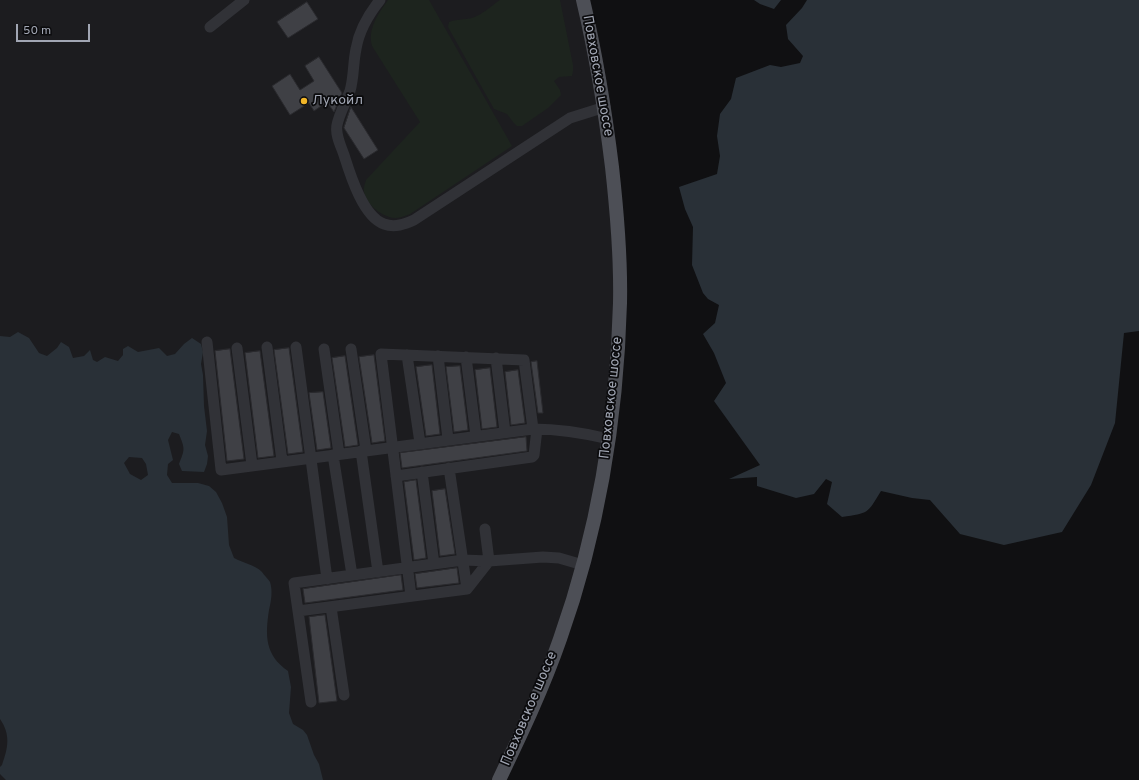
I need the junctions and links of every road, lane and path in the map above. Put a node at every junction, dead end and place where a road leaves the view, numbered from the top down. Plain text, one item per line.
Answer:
1 (244, 0) edge
2 (380, 0) edge
3 (582, 0) edge
4 (210, 27) dead end
5 (605, 107) junction
6 (207, 342) dead end
7 (267, 347) dead end
8 (296, 347) dead end
9 (237, 348) dead end
10 (324, 349) dead end
11 (352, 349) dead end
12 (407, 355) junction
13 (438, 356) junction
14 (466, 357) junction
15 (496, 358) junction
16 (535, 429) junction
17 (505, 432) junction
18 (476, 436) junction
19 (448, 439) junction
20 (609, 439) junction
21 (420, 443) junction
22 (392, 447) junction
23 (363, 451) junction
24 (336, 454) junction
25 (311, 458) junction
26 (282, 461) junction
27 (252, 465) junction
28 (450, 468) junction
29 (422, 472) junction
30 (396, 476) junction
31 (485, 529) dead end
32 (463, 560) junction
33 (489, 561) junction
34 (434, 564) junction
35 (583, 565) junction
36 (407, 568) junction
37 (378, 572) junction
38 (352, 576) junction
39 (327, 579) junction
40 (467, 589) junction
41 (411, 596) junction
42 (331, 607) junction
43 (298, 611) junction
44 (344, 695) dead end
45 (310, 702) dead end
46 (499, 780) edge

1 - 4 lane
2 - 5 lane
3 - 5 main road, Повховское шоссе
5 - 20 main road, Повховское шоссе
6 - 27 lane
7 - 26 lane
8 - 25 lane
9 - 27 lane
10 - 24 lane
11 - 23 lane
12 - 13 lane
12 - 21 lane
12 - 22 lane
13 - 14 lane
13 - 19 lane
14 - 15 lane
14 - 18 lane
15 - 16 lane
15 - 17 lane
16 - 17 lane
16 - 20 lane
16 - 28 lane
17 - 18 lane
18 - 19 lane
19 - 21 lane
20 - 35 main road, Повховское шоссе
21 - 22 lane
22 - 23 lane
22 - 30 lane
23 - 24 lane
23 - 37 lane
24 - 25 lane
24 - 38 lane
25 - 26 lane
25 - 39 lane
26 - 27 lane
28 - 29 lane
28 - 32 lane
29 - 30 lane
29 - 34 lane
30 - 36 lane
31 - 33 lane
32 - 33 lane
32 - 34 lane
32 - 40 lane
33 - 35 lane
33 - 40 lane
34 - 36 lane
35 - 46 main road, Повховское шоссе
36 - 37 lane
36 - 41 lane
37 - 38 lane
38 - 39 lane
39 - 43 lane
40 - 41 lane
41 - 42 lane
42 - 43 lane
42 - 44 lane
43 - 45 lane

